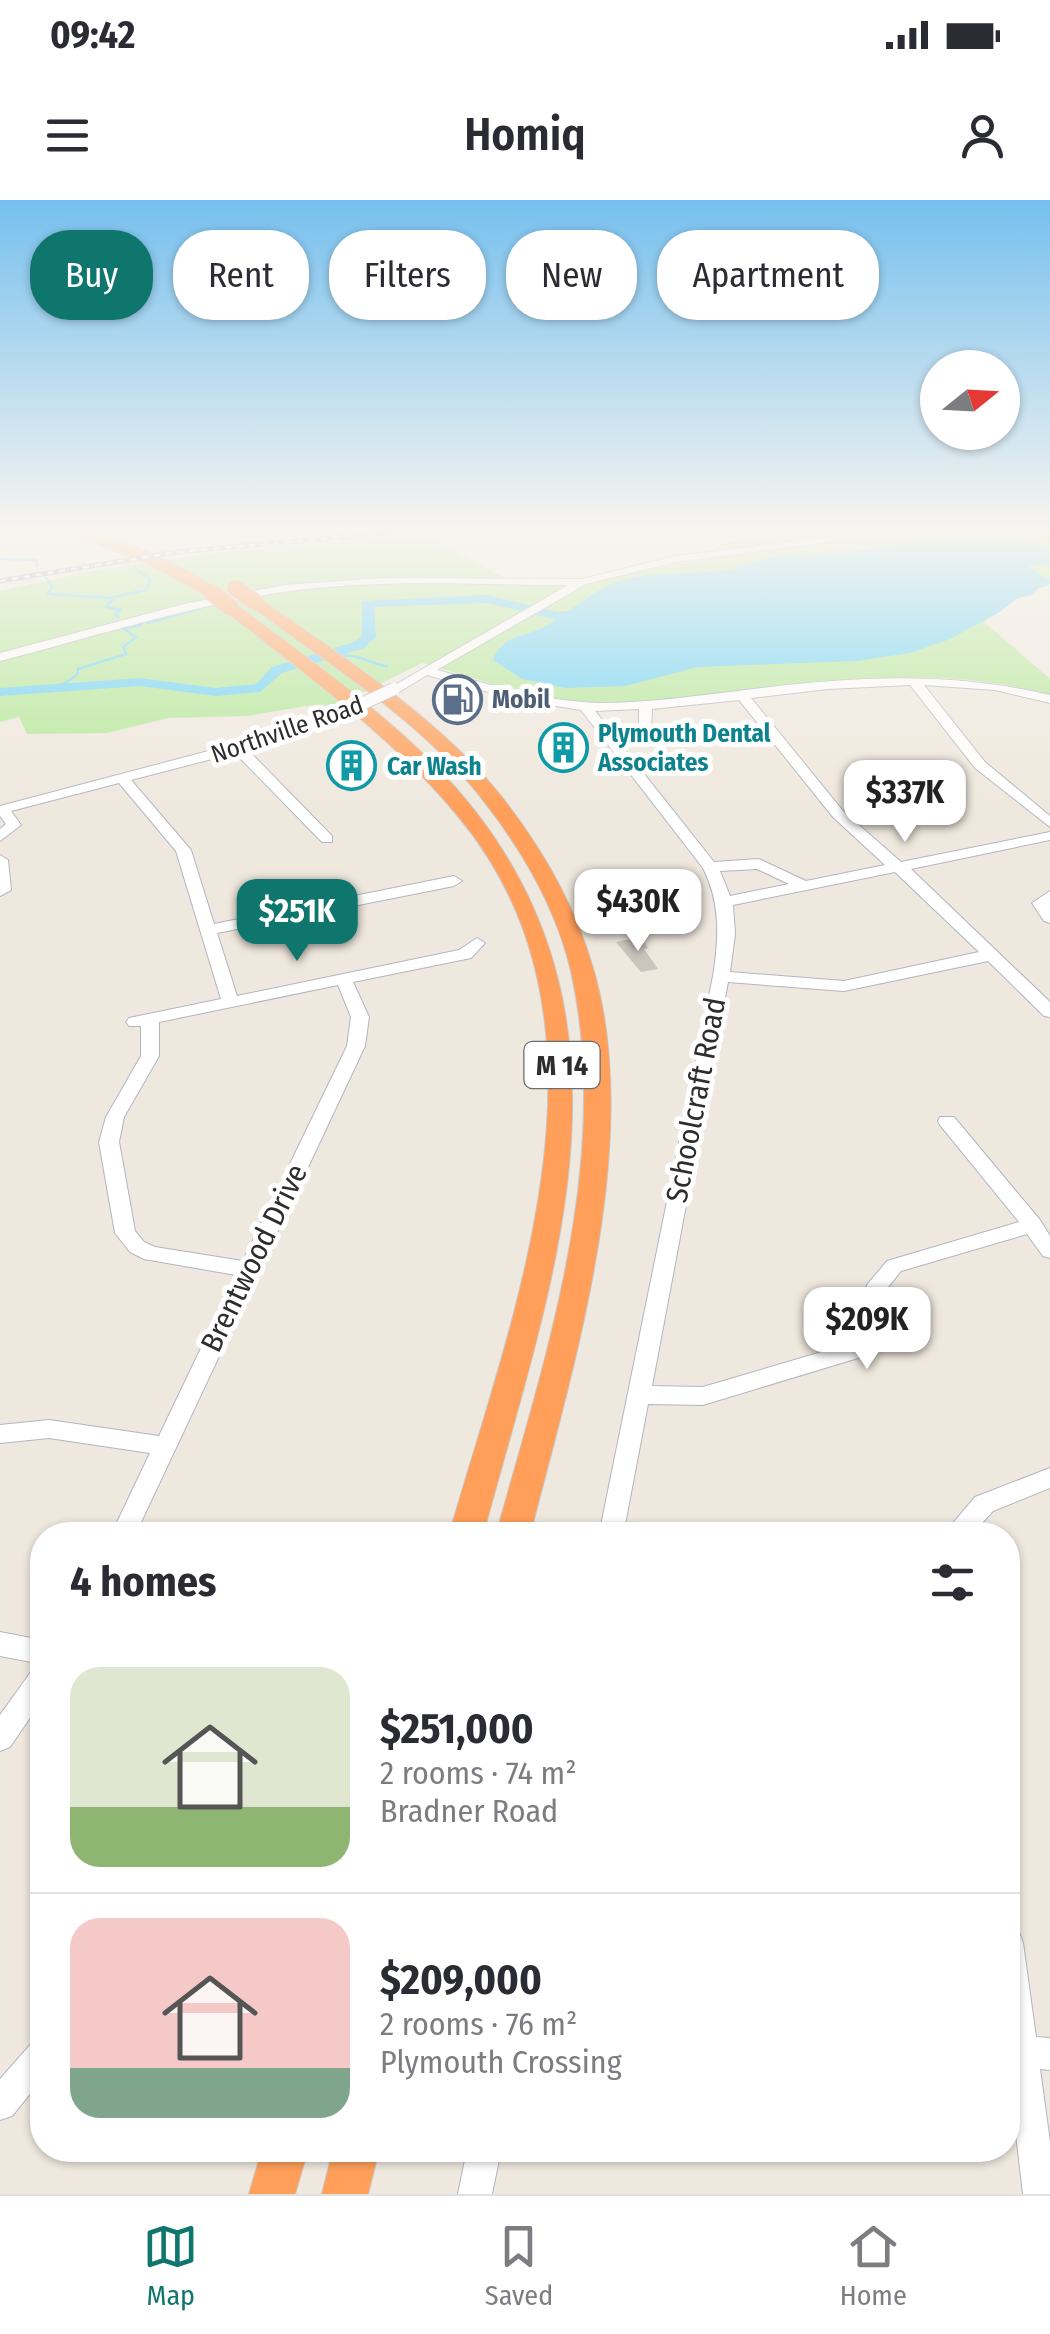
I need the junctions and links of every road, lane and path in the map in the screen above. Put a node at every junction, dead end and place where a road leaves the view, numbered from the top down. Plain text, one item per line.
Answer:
1 (124, 624) edge
2 (253, 624) edge
3 (285, 624) edge
4 (507, 624) edge
5 (0, 657) edge
6 (426, 671) junction
7 (914, 681) junction
8 (742, 694) junction
9 (1050, 699) edge
10 (645, 704) junction
11 (586, 707) junction
12 (610, 738) junction
13 (238, 748) junction
14 (122, 778) junction
15 (1, 810) edge
16 (1050, 823) edge
17 (1050, 836) edge
18 (0, 837) edge
19 (327, 839) dead end
20 (0, 860) edge
21 (710, 866) junction
22 (896, 867) junction
23 (454, 881) dead end
24 (805, 886) junction
25 (0, 891) edge
26 (1050, 896) edge
27 (725, 902) junction
28 (1050, 918) edge
29 (208, 930) junction
30 (476, 943) dead end
31 (990, 954) junction
32 (720, 976) junction
33 (343, 978) junction
34 (230, 1002) junction
35 (1050, 1012) edge
36 (948, 1121) dead end
37 (1033, 1225) junction
38 (1050, 1251) edge
39 (249, 1270) junction
40 (638, 1395) junction
41 (0, 1434) edge
42 (163, 1446) junction
43 (1050, 1478) edge
44 (129, 1522) edge
45 (469, 1522) edge
46 (516, 1522) edge
47 (614, 1522) edge
48 (967, 1522) edge
49 (0, 1644) edge
50 (30, 1650) edge
51 (30, 1695) edge
52 (0, 1738) edge
53 (1020, 1992) edge
54 (1035, 2053) edge
55 (30, 2069) edge
56 (0, 2104) edge
57 (281, 2162) edge
58 (353, 2162) edge
59 (482, 2162) edge
60 (272, 2194) edge
61 (345, 2194) edge
62 (475, 2194) edge
63 (1040, 2194) edge

1 - 5 street
2 - 45 highway, M 14, bridge
3 - 46 highway, M 14, bridge
4 - 6 street, Northville Road
6 - 11 street
6 - 13 street, Northville Road, bridge
7 - 8 street
7 - 9 street
7 - 16 street
8 - 10 street
8 - 22 street
10 - 11 street
10 - 12 street
11 - 12 street, Schoolcraft Road
12 - 21 street, Schoolcraft Road
13 - 14 street, Northville Road
13 - 19 street
14 - 15 street, Northville Road
14 - 29 street
15 - 18 street
17 - 22 street
20 - 25 street
21 - 24 street
21 - 27 street, Schoolcraft Road
22 - 24 street
22 - 31 street
23 - 29 street
24 - 27 street
26 - 28 street
27 - 32 street, Schoolcraft Road
29 - 34 street
30 - 33 street
31 - 32 street
31 - 35 street
32 - 40 street, Schoolcraft Road
33 - 34 street
33 - 39 street, Brentwood Drive
34 - 39 street
36 - 37 street
37 - 38 street
37 - 40 street
39 - 42 street, Brentwood Drive
40 - 47 street, Schoolcraft Road
41 - 42 street
42 - 44 street, Brentwood Drive
43 - 48 street
49 - 50 street
51 - 52 street
53 - 54 street
54 - 63 street
55 - 56 street
57 - 60 highway
58 - 61 highway
59 - 62 street

